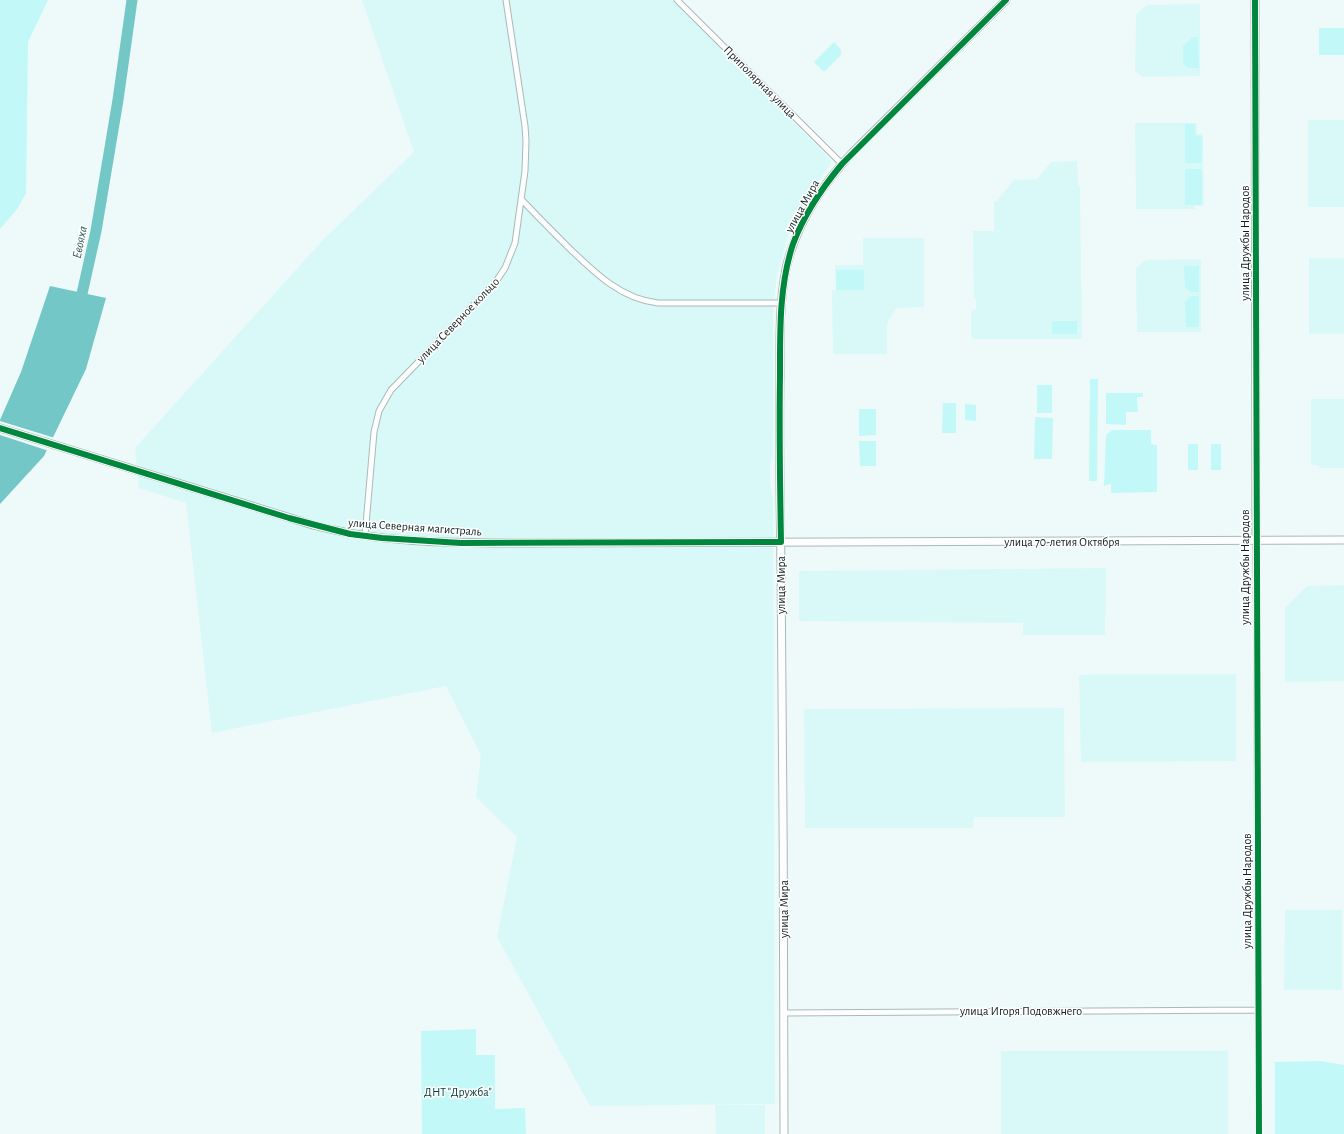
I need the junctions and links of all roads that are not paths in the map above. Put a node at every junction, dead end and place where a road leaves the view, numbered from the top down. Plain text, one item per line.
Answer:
1 (506, 0) edge
2 (677, 0) edge
3 (1006, 0) edge
4 (1255, 0) edge
5 (842, 164) junction
6 (522, 200) junction
7 (782, 303) junction
8 (0, 428) edge
9 (365, 536) junction
10 (1344, 540) edge
11 (1256, 541) junction
12 (781, 542) junction
13 (1258, 1010) junction
14 (784, 1012) junction
15 (784, 1134) edge
16 (1259, 1134) edge

1 - 6 street, улица Северное кольцо
2 - 5 street, Приполярная улица
3 - 5 street, улица Мира
4 - 11 street, улица Дружбы Народов
5 - 7 street, улица Мира
6 - 7 street
6 - 9 street, улица Северное кольцо
7 - 12 street, улица Мира
8 - 9 street, улица Северная магистраль
9 - 12 street, улица Северная магистраль
10 - 11 street, улица 70-летия Октября
11 - 12 street, улица 70-летия Октября
11 - 13 street, улица Дружбы Народов
12 - 14 street, улица Мира
13 - 14 street, улица Игоря Подовжнего
13 - 16 street, улица Дружбы Народов
14 - 15 street, улица Мира

